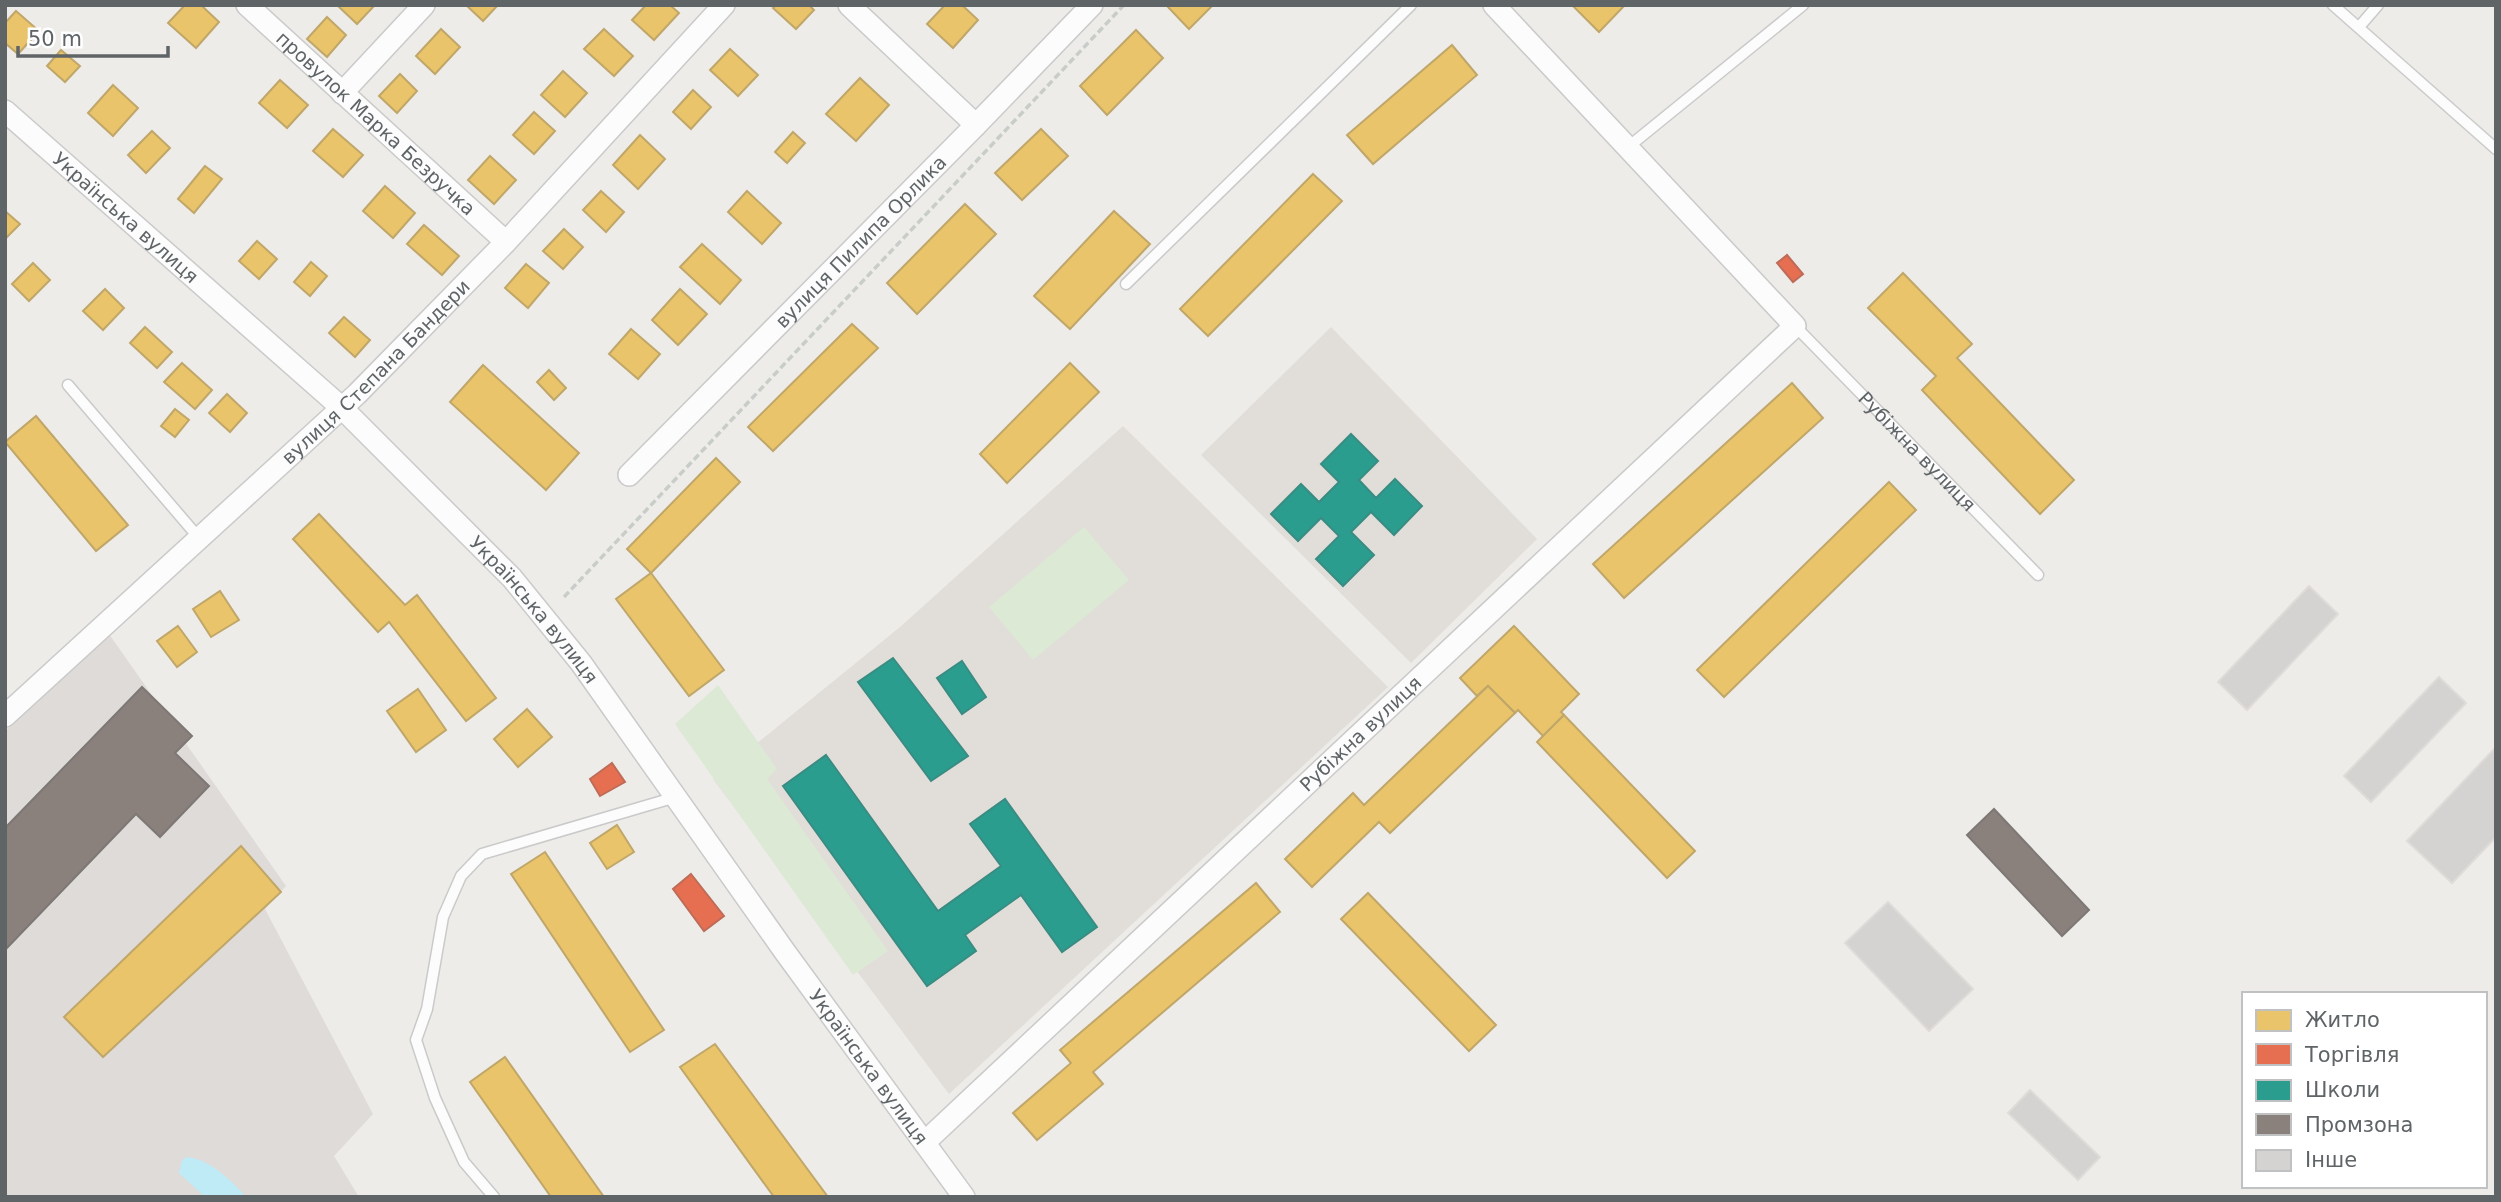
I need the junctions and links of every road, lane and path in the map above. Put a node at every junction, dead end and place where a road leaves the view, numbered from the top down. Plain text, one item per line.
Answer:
1 (247, 5) edge
2 (424, 5) edge
3 (724, 5) edge
4 (849, 5) edge
5 (1092, 5) edge
6 (1124, 5) edge
7 (1411, 5) edge
8 (1494, 5) edge
9 (1803, 5) edge
10 (2333, 5) edge
11 (2378, 5) edge
12 (2359, 27) junction
13 (342, 93) junction
14 (5, 111) edge
15 (976, 125) junction
16 (1627, 148) junction
17 (2496, 149) edge
18 (506, 242) junction
19 (1126, 284) dead end
20 (1796, 326) junction
21 (68, 385) dead end
22 (342, 408) junction
23 (629, 475) dead end
24 (199, 538) junction
25 (2038, 575) dead end
26 (564, 597) dead end
27 (5, 716) edge
28 (676, 797) junction
29 (925, 1142) junction
30 (494, 1197) edge
31 (964, 1197) edge

1 - 13 street, провулок Марка Безручка
2 - 13 street
3 - 18 street, вулиця Степана Бандери
4 - 15 street
5 - 15 street, вулиця Пилипа Орлика
6 - 26 path
7 - 19 lane
8 - 16 street, Рубіжна вулиця
9 - 16 lane
10 - 12 lane
11 - 12 lane
12 - 17 lane
13 - 18 street, провулок Марка Безручка
14 - 22 street, Українська вулиця
15 - 23 street, вулиця Пилипа Орлика
16 - 20 street, Рубіжна вулиця
18 - 22 street, вулиця Степана Бандери
20 - 25 lane, Рубіжна вулиця
20 - 29 street, Рубіжна вулиця
21 - 24 lane
22 - 24 street, вулиця Степана Бандери
22 - 28 street, Українська вулиця
24 - 27 street, вулиця Степана Бандери
28 - 29 street, Українська вулиця
28 - 30 lane
29 - 31 street, Українська вулиця

